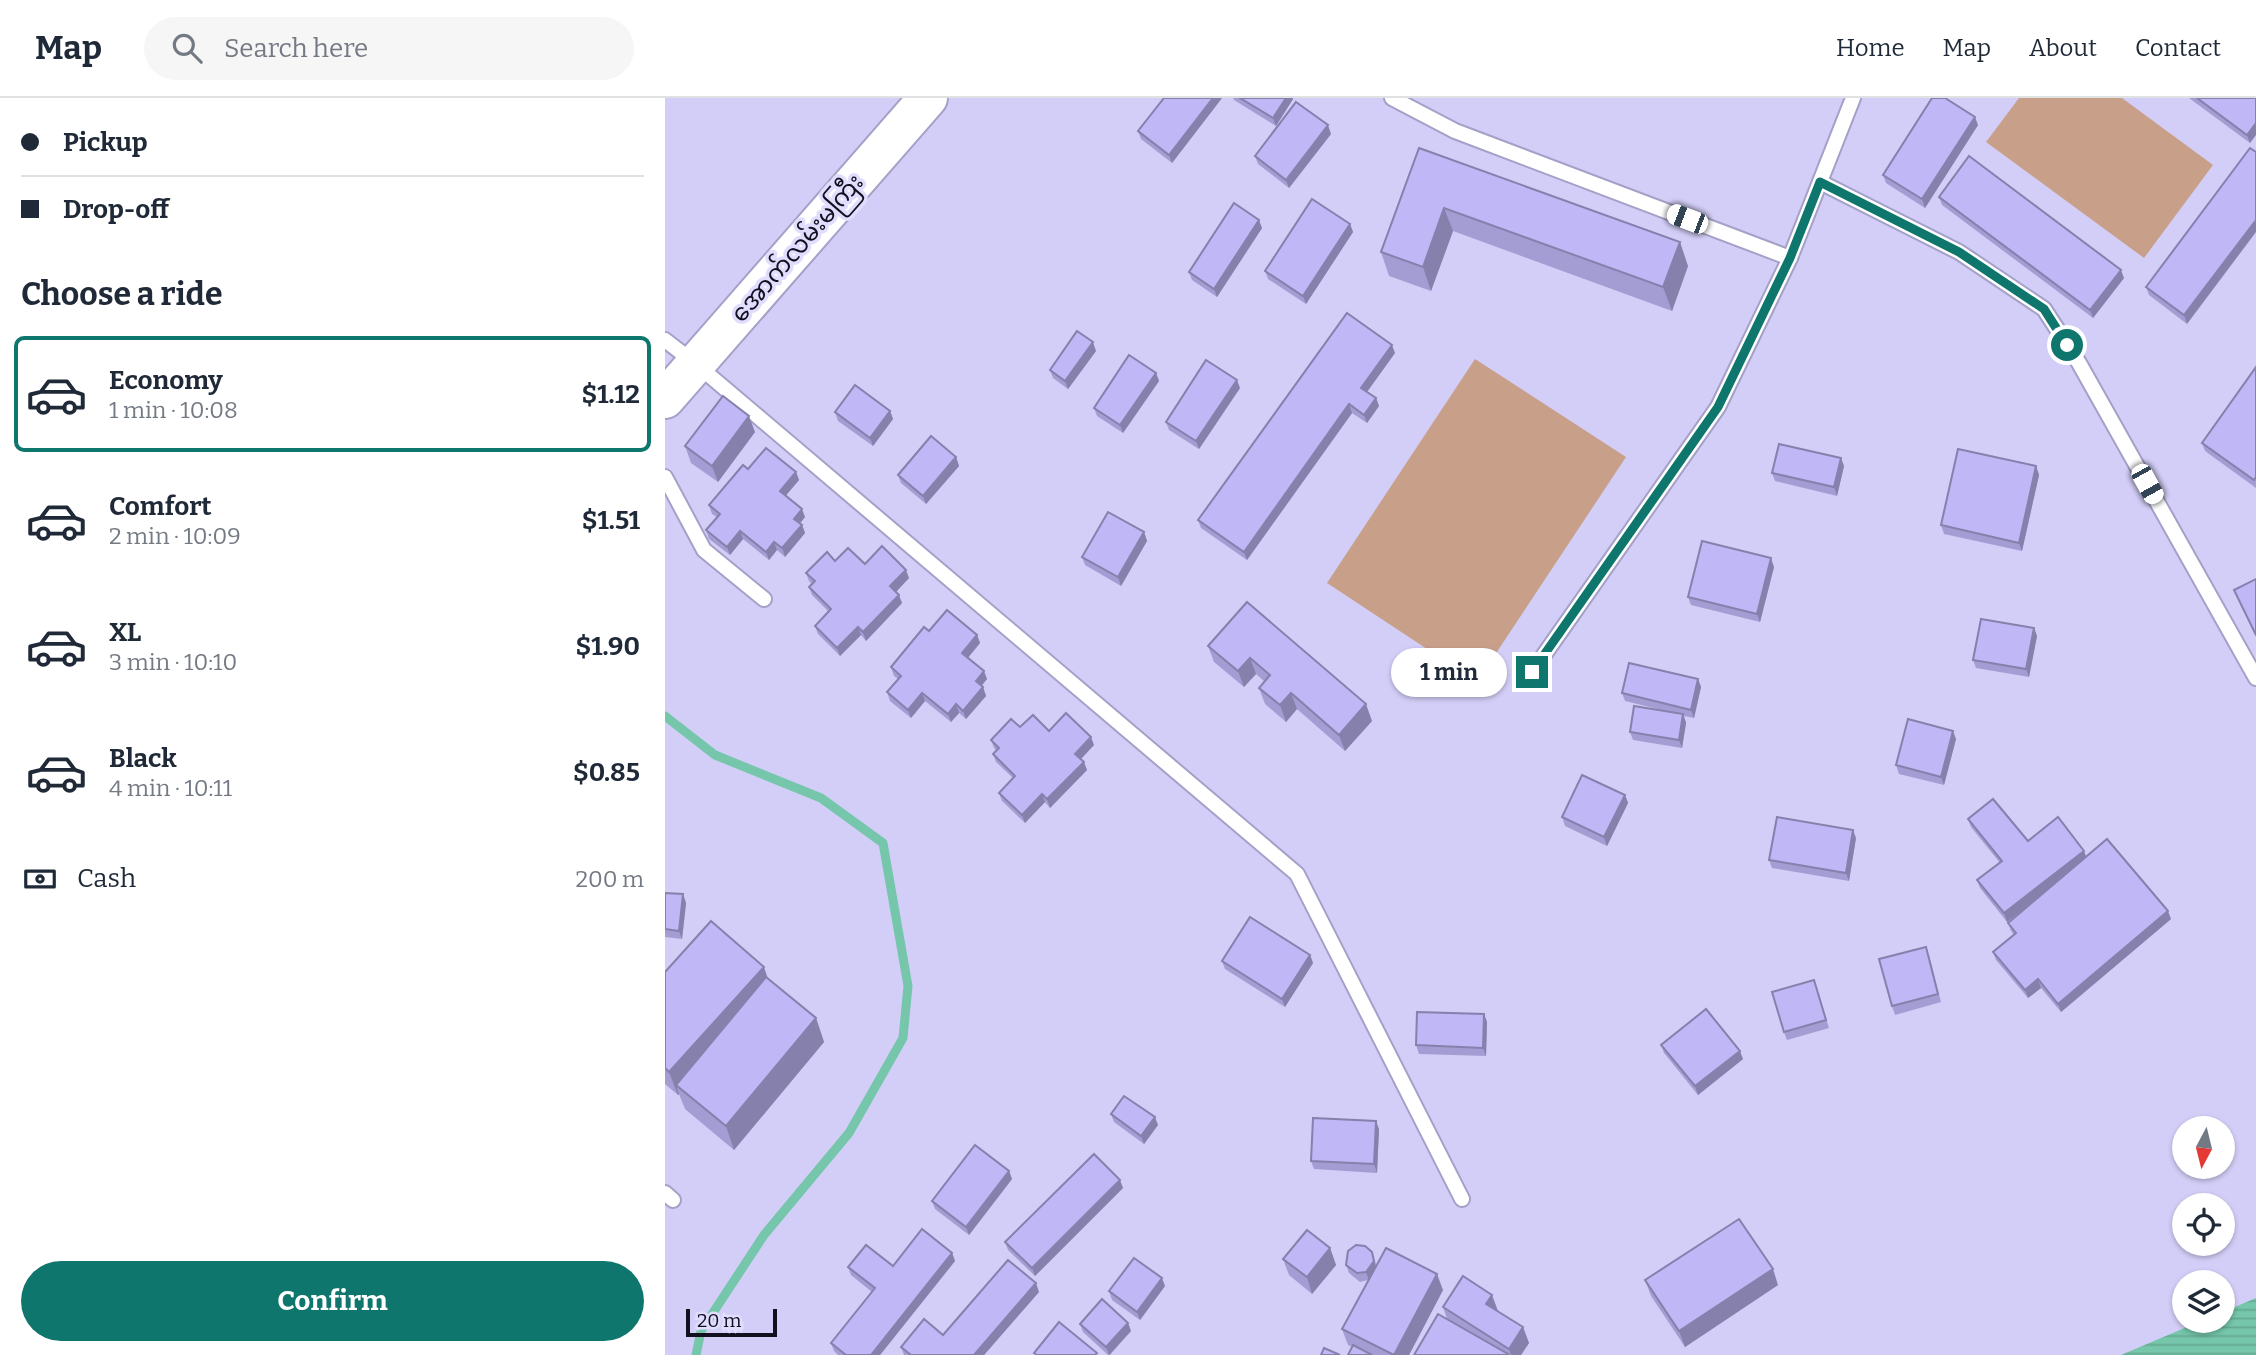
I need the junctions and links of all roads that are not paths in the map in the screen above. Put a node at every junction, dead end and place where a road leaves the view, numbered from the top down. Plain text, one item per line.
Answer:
1 (928, 98) edge
2 (1392, 98) edge
3 (1853, 98) edge
4 (1820, 182) junction
5 (1790, 258) junction
6 (665, 340) edge
7 (696, 364) junction
8 (665, 399) edge
9 (665, 477) edge
10 (764, 599) dead end
11 (1532, 672) dead end
12 (2256, 678) edge
13 (1462, 1199) dead end

1 - 7 main road, အောက်လမ်းမကြီး
2 - 5 lane
3 - 4 lane
4 - 5 lane
4 - 12 lane
5 - 11 lane
6 - 7 lane
7 - 8 main road, အောက်လမ်းမကြီး
7 - 13 lane
9 - 10 lane

